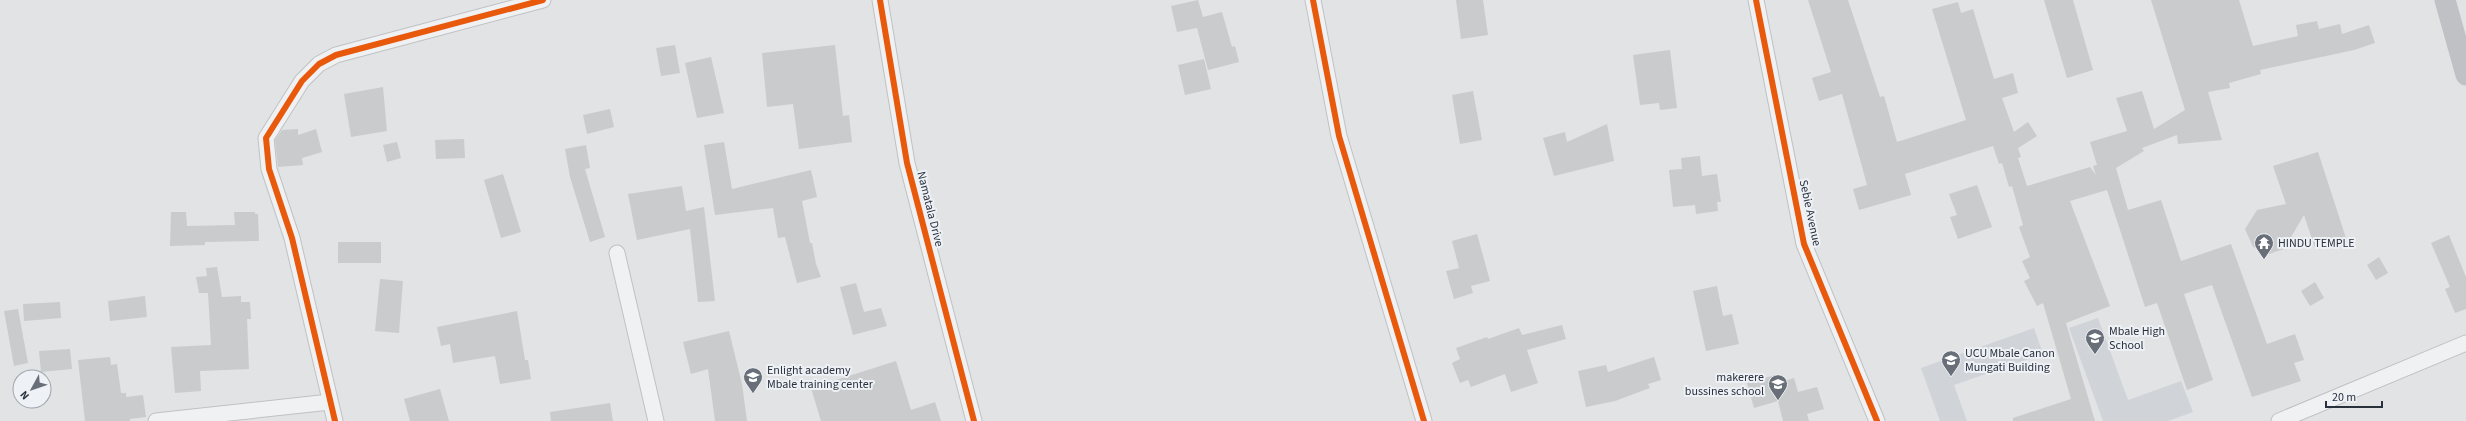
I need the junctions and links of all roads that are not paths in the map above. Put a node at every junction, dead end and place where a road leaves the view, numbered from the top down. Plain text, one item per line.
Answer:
1 (543, 0) edge
2 (880, 0) edge
3 (1313, 0) edge
4 (1756, 0) edge
5 (2445, 0) edge
6 (2466, 75) edge
7 (617, 253) dead end
8 (2466, 343) edge
9 (330, 402) junction
10 (156, 421) edge
11 (335, 421) edge
12 (656, 421) edge
13 (974, 421) edge
14 (1424, 421) edge
15 (1877, 421) edge
16 (2279, 421) edge

1 - 9 street
2 - 13 street, Namatala Drive
3 - 14 street
4 - 15 street, Sebie Avenue
5 - 6 main road
7 - 12 street
8 - 16 street
9 - 10 street
9 - 11 street

